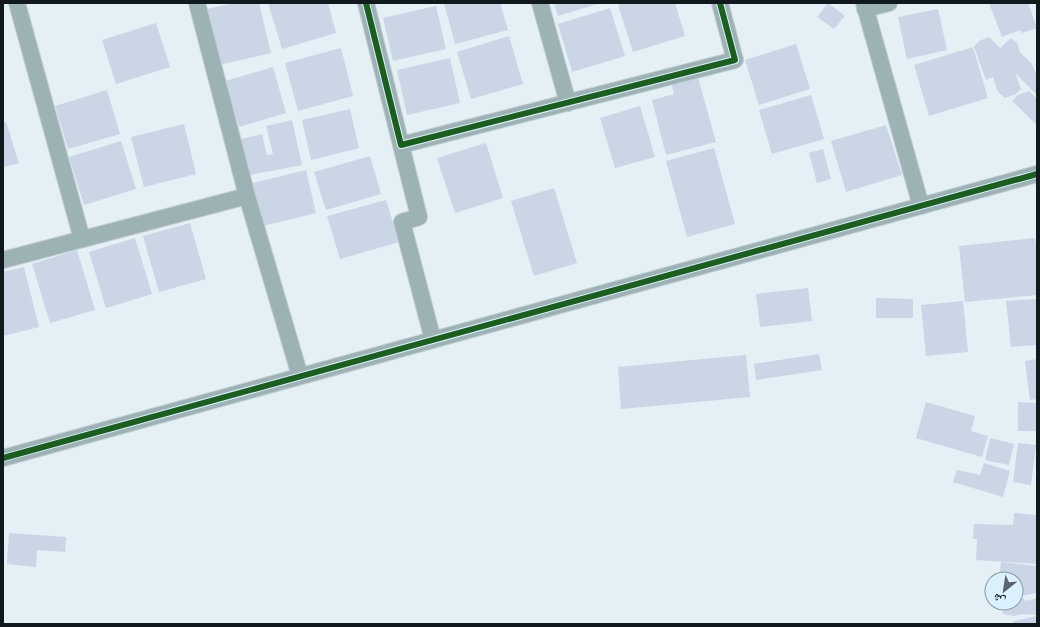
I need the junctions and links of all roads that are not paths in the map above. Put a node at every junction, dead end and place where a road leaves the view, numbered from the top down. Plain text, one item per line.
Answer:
1 (17, 3) edge
2 (197, 3) edge
3 (366, 3) edge
4 (540, 3) edge
5 (720, 3) edge
6 (889, 3) edge
7 (865, 6) edge
8 (568, 103) junction
9 (401, 145) junction
10 (1037, 174) edge
11 (248, 196) junction
12 (921, 206) junction
13 (82, 239) junction
14 (3, 260) edge
15 (433, 340) junction
16 (300, 376) junction
17 (3, 458) edge

1 - 13 street
2 - 11 street
3 - 9 street
4 - 8 street
5 - 8 street
6 - 7 street
7 - 12 street
8 - 9 street
9 - 15 street
10 - 12 street
11 - 13 street
11 - 16 street
12 - 15 street
13 - 14 street
15 - 16 street
16 - 17 street

